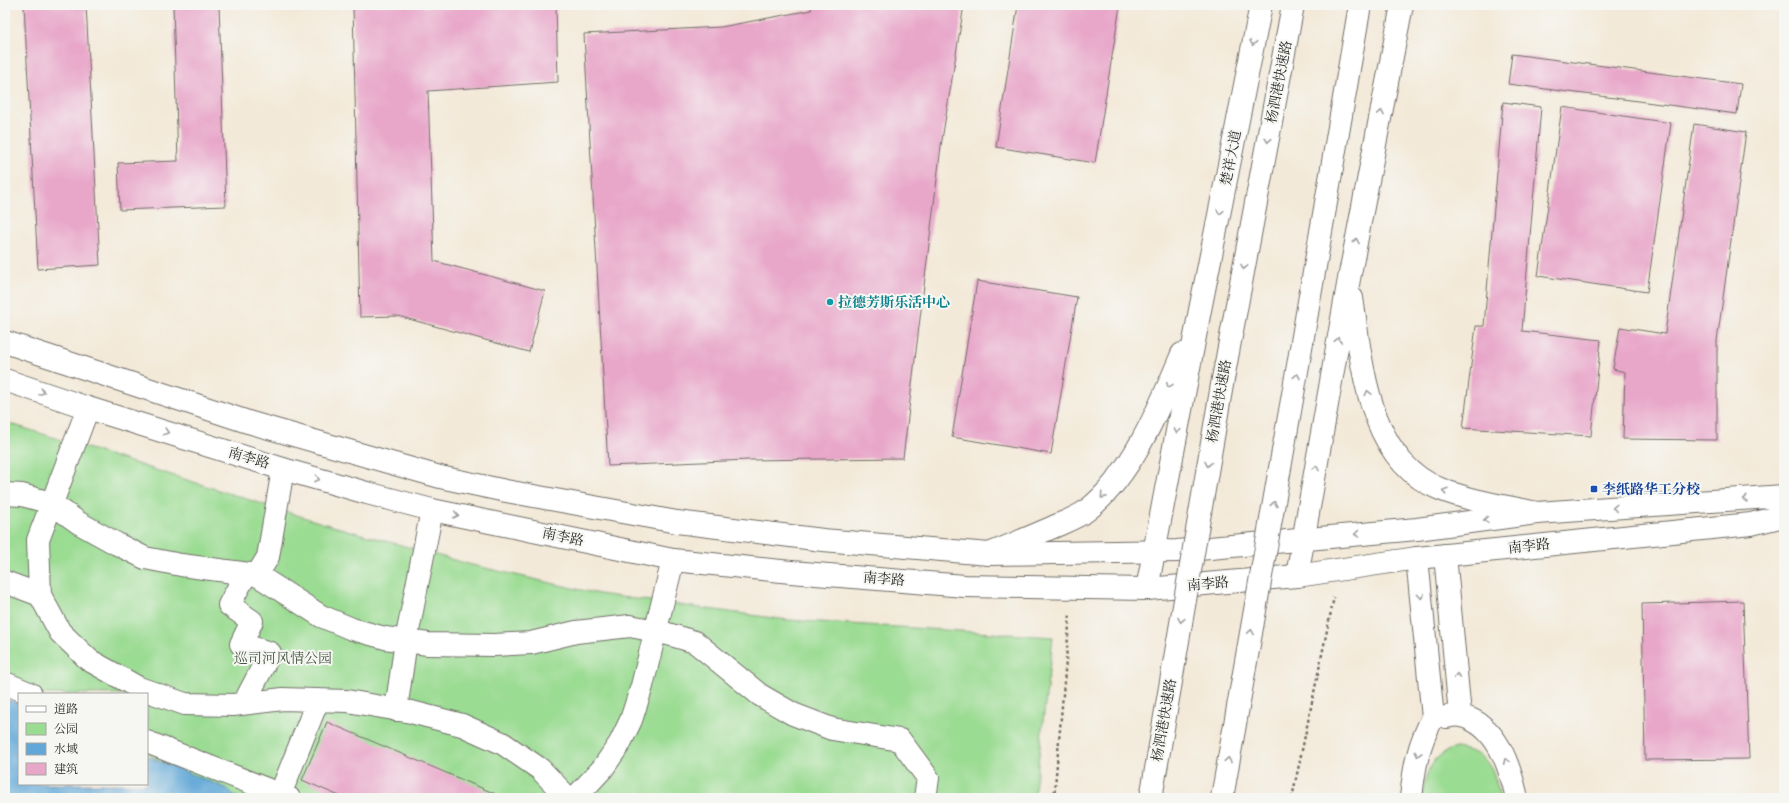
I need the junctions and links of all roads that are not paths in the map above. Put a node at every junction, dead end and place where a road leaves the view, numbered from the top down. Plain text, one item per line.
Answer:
1 (1261, 5) edge
2 (1293, 5) edge
3 (1360, 5) edge
4 (1402, 5) edge
5 (1349, 279) junction
6 (1200, 310) junction
7 (5, 342) edge
8 (5, 380) edge
9 (88, 408) junction
10 (283, 469) junction
11 (5, 494) edge
12 (1784, 496) edge
13 (51, 503) junction
14 (432, 510) junction
15 (1537, 513) junction
16 (1784, 516) edge
17 (1303, 540) junction
18 (1154, 552) junction
19 (988, 554) junction
20 (1445, 555) junction
21 (1417, 558) junction
22 (673, 560) junction
23 (252, 575) junction
24 (1297, 576) junction
25 (5, 582) edge
26 (1147, 589) junction
27 (40, 595) junction
28 (655, 631) junction
29 (406, 641) junction
30 (5, 683) edge
31 (29, 693) edge
32 (318, 700) junction
33 (244, 704) junction
34 (396, 710) junction
35 (1460, 715) junction
36 (1433, 718) junction
37 (148, 742) edge
38 (284, 796) edge
39 (568, 798) edge
40 (574, 798) edge
41 (925, 798) edge
42 (1151, 798) edge
43 (1222, 798) edge
44 (1411, 798) edge
45 (1517, 798) edge

1 -> 6 main road, 楚祥大道
2 -> 42 main road, 杨泗港快速路, bridge
43 -> 3 main road, bridge
5 -> 4 main road
15 -> 5 main road
17 -> 5 main road
6 -> 18 main road
6 -> 19 main road
7 - 19 main road
8 -> 9 main road, 南李路
9 -> 10 main road, 南李路
9 - 13 main road
10 -> 14 main road, 南李路
10 - 23 main road
11 - 13 main road
12 -> 15 main road
13 - 23 main road
13 - 27 main road
14 -> 22 main road, 南李路
14 - 29 main road
15 -> 17 main road
16 - 20 main road, 南李路
17 - 18 main road
17 - 24 main road
18 - 19 main road
18 - 26 main road
20 - 21 main road, 南李路
35 -> 20 main road
21 - 24 main road, 南李路
21 -> 36 main road
22 - 26 main road, 南李路
22 - 28 main road
23 - 29 main road
23 - 33 main road
24 - 26 main road, 南李路
25 - 27 main road
27 - 33 main road
28 - 29 main road
28 - 40 main road
28 - 41 main road
29 - 34 main road
30 - 31 main road
32 - 33 main road
32 - 34 main road
32 - 38 main road
34 - 39 main road
35 - 36 main road
45 -> 35 main road
36 -> 44 main road
37 - 38 main road

